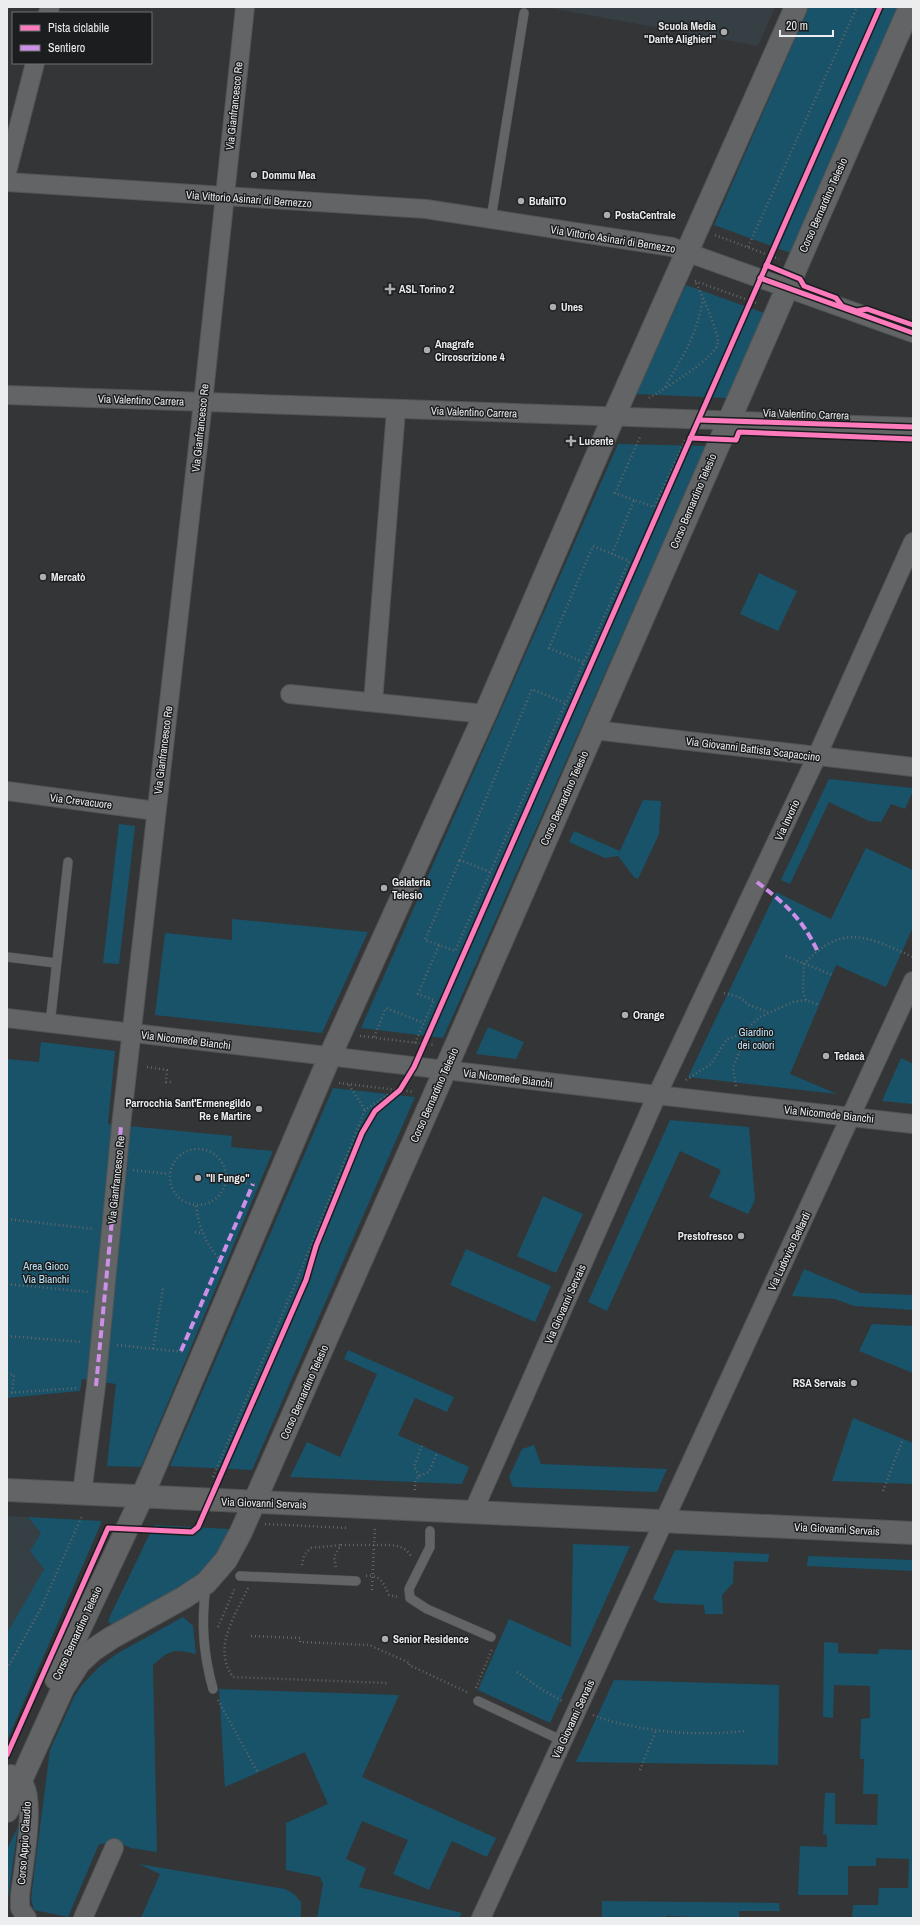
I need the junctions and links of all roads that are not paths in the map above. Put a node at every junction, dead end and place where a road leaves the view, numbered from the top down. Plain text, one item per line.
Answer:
1 (245, 7) edge
2 (796, 7) edge
3 (910, 7) edge
4 (524, 13) dead end
5 (35, 64) edge
6 (7, 172) edge
7 (7, 182) edge
8 (224, 197) junction
9 (491, 219) junction
10 (687, 252) junction
11 (786, 288) junction
12 (913, 333) edge
13 (7, 395) edge
14 (203, 402) junction
15 (396, 410) junction
16 (614, 416) junction
17 (729, 421) junction
18 (913, 427) edge
19 (913, 542) edge
20 (290, 694) dead end
21 (373, 702) junction
22 (485, 714) junction
23 (594, 730) junction
24 (817, 756) junction
25 (913, 767) edge
26 (7, 792) edge
27 (156, 811) junction
28 (68, 862) dead end
29 (7, 957) edge
30 (56, 963) junction
31 (913, 982) edge
32 (7, 1018) edge
33 (50, 1024) junction
34 (132, 1033) junction
35 (330, 1056) junction
36 (445, 1070) junction
37 (657, 1095) junction
38 (851, 1116) junction
39 (913, 1124) edge
40 (7, 1490) edge
41 (82, 1494) junction
42 (142, 1497) junction
43 (255, 1503) junction
44 (473, 1512) junction
45 (665, 1520) junction
46 (430, 1532) dead end
47 (913, 1533) edge
48 (240, 1576) road end
49 (356, 1581) road end
50 (206, 1583) junction
51 (491, 1637) road end
52 (212, 1689) road end
53 (478, 1701) dead end
54 (563, 1741) junction
55 (13, 1779) edge
56 (7, 1811) edge
57 (114, 1848) dead end
58 (27, 1918) edge
59 (83, 1918) edge
60 (481, 1918) edge

1 - 8 street, Via Gianfrancesco Re
2 - 10 street, Corso Bernardino Telesio
3 - 11 street, Corso Bernardino Telesio
4 - 9 lane
5 - 6 street
7 - 8 street, Via Vittorio Asinari di Bernezzo
8 - 9 street, Via Vittorio Asinari di Bernezzo
8 - 14 street, Via Gianfrancesco Re
9 - 10 street, Via Vittorio Asinari di Bernezzo
10 - 11 street, Via Vittorio Asinari di Bernezzo
10 - 16 street, Corso Bernardino Telesio
11 - 12 street, Via Vittorio Asinari di Bernezzo
11 - 17 street, Corso Bernardino Telesio
13 - 14 street, Via Valentino Carrera
14 - 15 street, Via Valentino Carrera
14 - 27 street, Via Gianfrancesco Re
15 - 16 street, Via Valentino Carrera
15 - 21 street
16 - 17 street, Via Valentino Carrera
16 - 22 street, Corso Bernardino Telesio
17 - 18 street, Via Valentino Carrera
17 - 23 street, Corso Bernardino Telesio
19 - 24 street, Via Invorio
20 - 21 street
21 - 22 street
22 - 35 street, Corso Bernardino Telesio
23 - 24 street, Via Giovanni Battista Scapaccino
23 - 36 street, Corso Bernardino Telesio
24 - 25 street, Via Giovanni Battista Scapaccino
24 - 37 street, Via Invorio
26 - 27 street, Via Crevacuore
27 - 34 street, Via Gianfrancesco Re
28 - 30 lane
29 - 30 lane
30 - 33 lane
31 - 38 street, Via Ludovico Bellardi
32 - 33 street, Via Nicomede Bianchi
33 - 34 street, Via Nicomede Bianchi
34 - 35 street, Via Nicomede Bianchi
34 - 41 street, Via Gianfrancesco Re
35 - 36 street, Via Nicomede Bianchi
35 - 42 street, Corso Bernardino Telesio
36 - 37 street, Via Nicomede Bianchi
36 - 43 street, Corso Bernardino Telesio
37 - 38 street, Via Nicomede Bianchi
37 - 44 street, Via Giovanni Servais
38 - 39 street, Via Nicomede Bianchi
38 - 45 street, Via Ludovico Bellardi
40 - 41 street, Via Giovanni Servais
41 - 42 street, Via Giovanni Servais
42 - 43 street, Via Giovanni Servais
42 - 55 street, Corso Bernardino Telesio
43 - 44 street, Via Giovanni Servais
43 - 50 street, Corso Bernardino Telesio
44 - 45 street, Via Giovanni Servais
45 - 47 street, Via Giovanni Servais
45 - 54 street, Via Giovanni Servais
46 - 51 lane
48 - 49 lane
50 - 52 lane
50 - 55 street, Corso Bernardino Telesio
53 - 54 lane
54 - 60 street, Via Giovanni Servais
55 - 56 street, Corso Bernardino Telesio
55 - 58 street, Corso Appio Claudio
57 - 59 street

